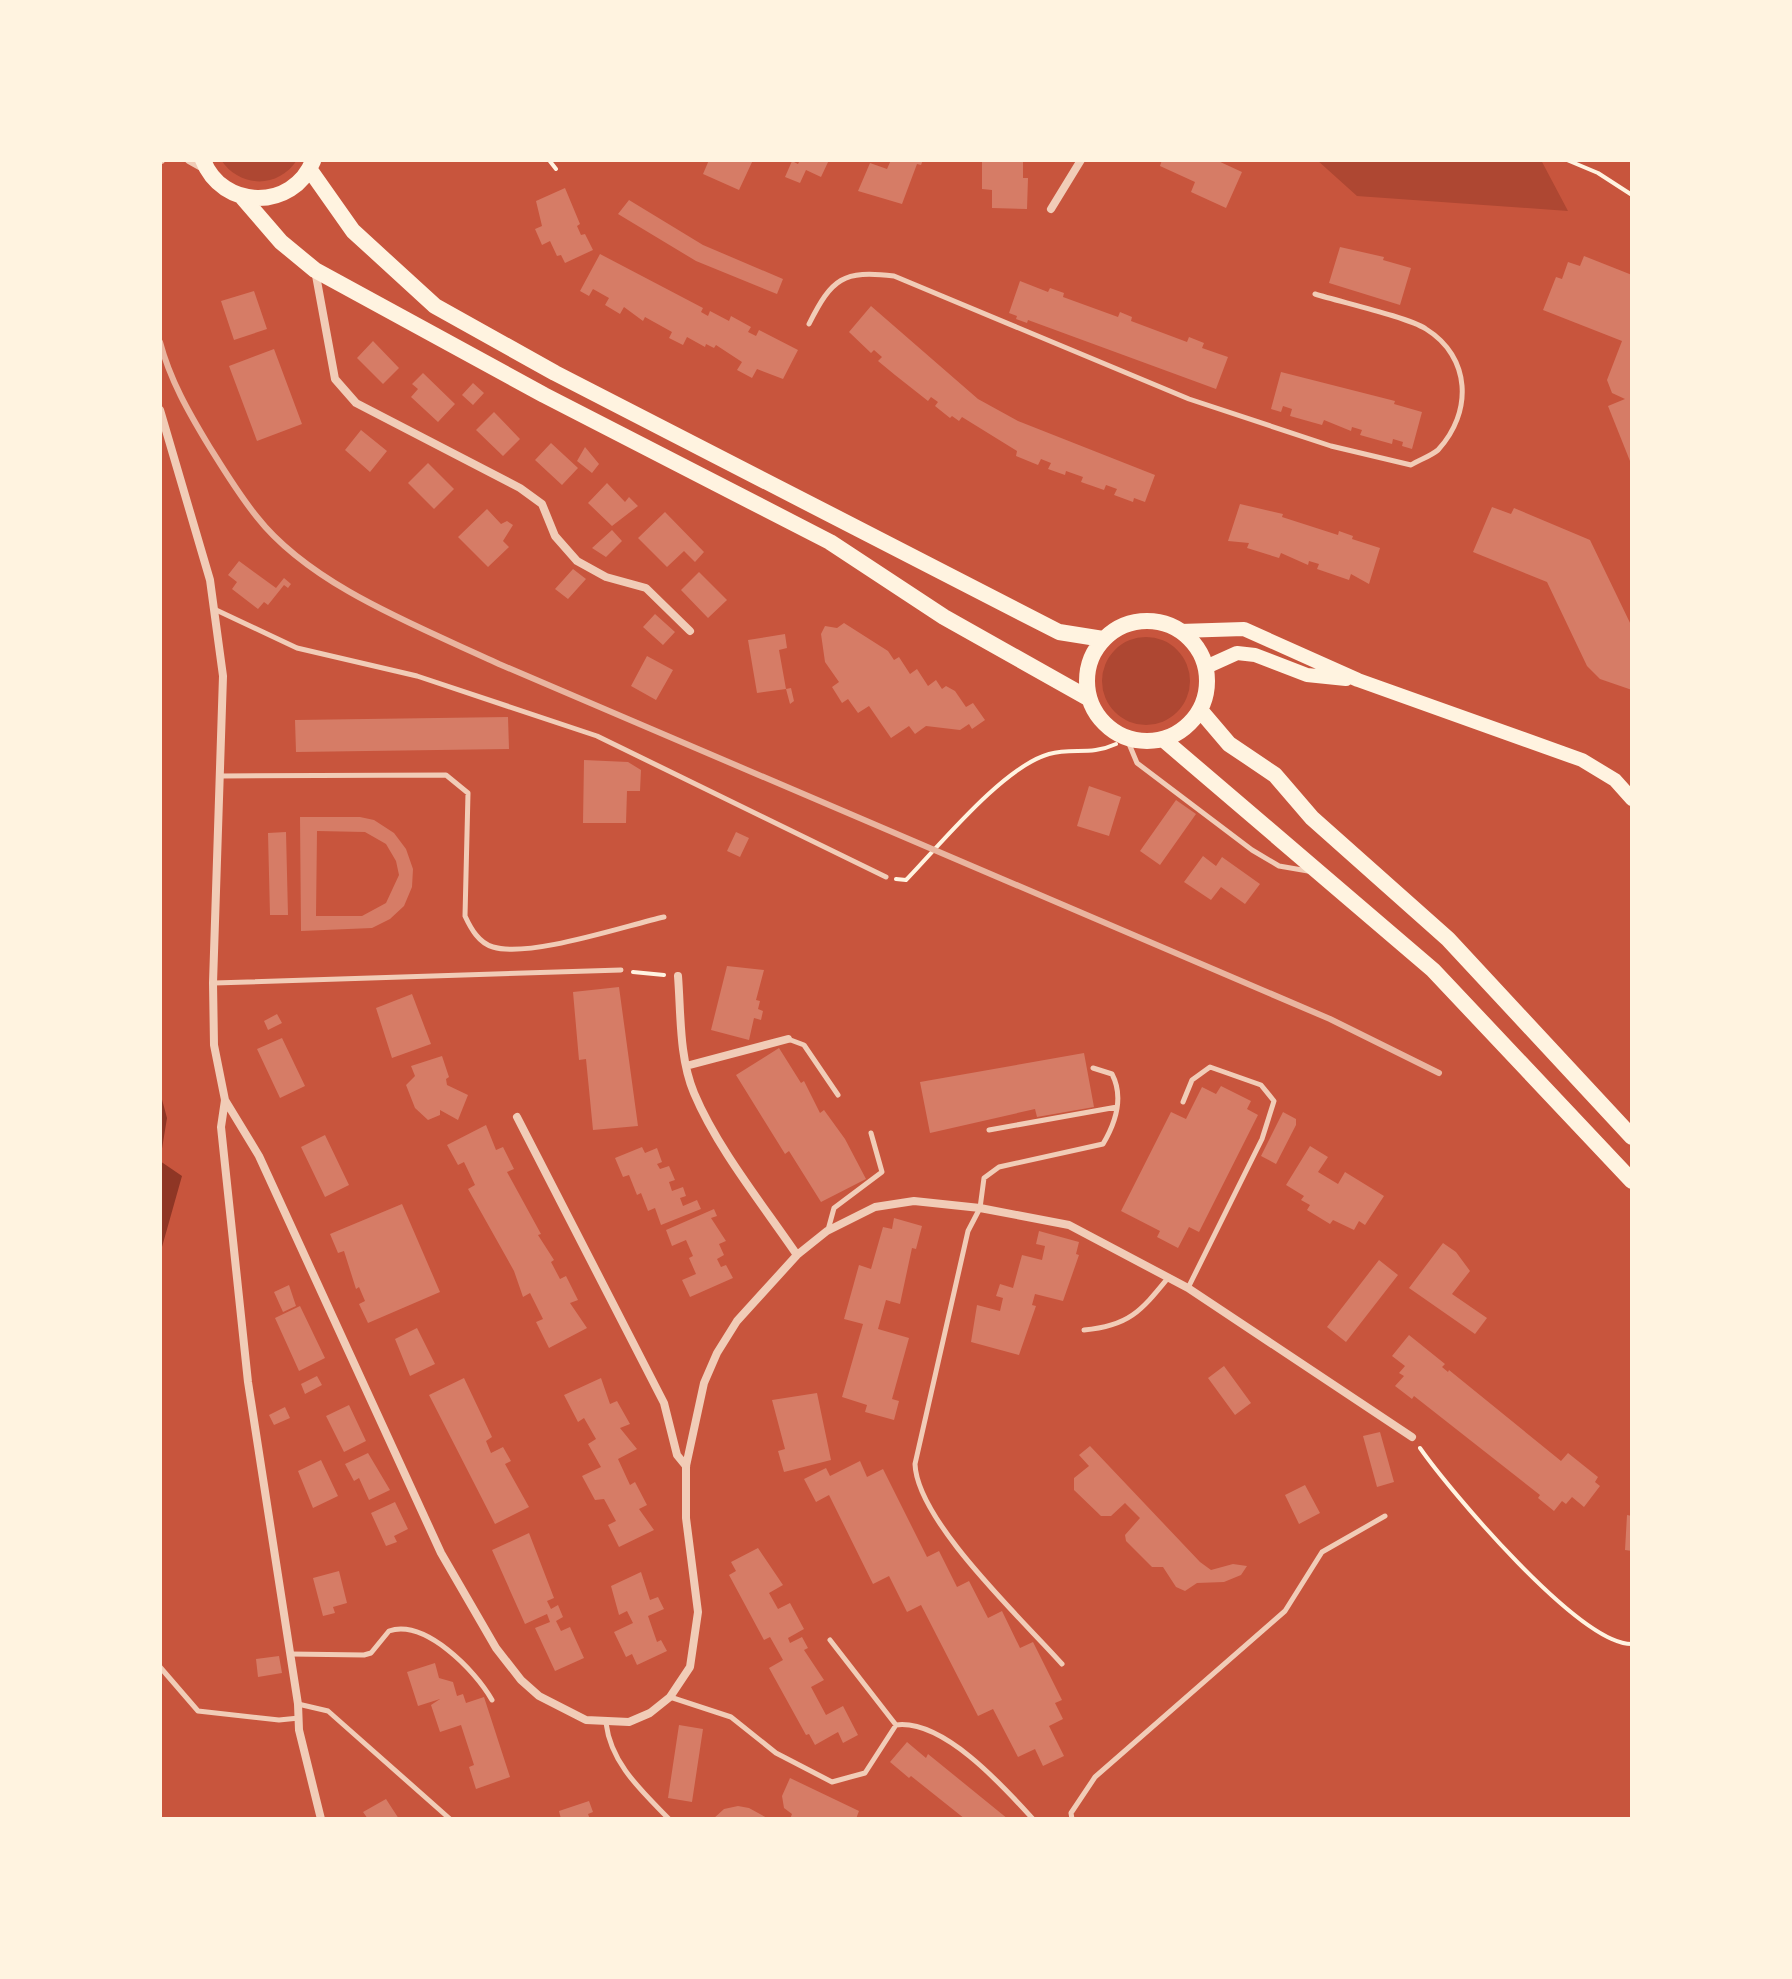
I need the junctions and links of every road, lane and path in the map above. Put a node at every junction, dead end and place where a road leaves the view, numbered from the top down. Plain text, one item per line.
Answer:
1 (189, 160) edge
2 (549, 160) edge
3 (1081, 160) edge
4 (1567, 160) edge
5 (204, 165) edge
6 (312, 165) edge
7 (556, 169) dead end
8 (1632, 195) edge
9 (243, 198) junction
10 (1051, 209) dead end
11 (315, 270) junction
12 (1315, 294) dead end
13 (809, 324) dead end
14 (160, 410) edge
15 (213, 609) junction
16 (690, 631) dead end
17 (1180, 631) junction
18 (1103, 639) junction
19 (1206, 667) junction
20 (1358, 680) junction
21 (1088, 698) junction
22 (1200, 710) junction
23 (1127, 739) junction
24 (1164, 740) junction
25 (221, 776) junction
26 (1632, 799) edge
27 (1319, 872) junction
28 (886, 877) dead end
29 (906, 880) dead end
30 (664, 917) dead end
31 (621, 970) joint
32 (678, 976) joint
33 (213, 983) junction
34 (788, 1039) joint
35 (686, 1066) junction
36 (1093, 1068) dead end
37 (838, 1095) dead end
38 (225, 1100) junction
39 (1183, 1102) dead end
40 (1117, 1107) junction
41 (517, 1117) dead end
42 (989, 1130) dead end
43 (871, 1133) dead end
44 (1632, 1137) edge
45 (1632, 1181) edge
46 (980, 1208) junction
47 (827, 1231) junction
48 (797, 1255) junction
49 (1169, 1277) junction
50 (1188, 1288) junction
51 (1084, 1330) dead end
52 (1412, 1437) joint
53 (686, 1466) junction
54 (1385, 1516) dead end
55 (830, 1640) dead end
56 (1632, 1644) edge
57 (290, 1654) junction
58 (1062, 1664) dead end
59 (160, 1667) edge
60 (670, 1697) junction
61 (492, 1700) dead end
62 (298, 1704) junction
63 (299, 1718) junction
64 (606, 1723) junction
65 (896, 1725) junction
66 (321, 1819) edge
67 (450, 1819) edge
68 (669, 1819) edge
69 (1033, 1819) edge
70 (1072, 1819) edge

1 - 5 street
2 - 7 path
3 - 10 street
4 - 8 path
5 - 9 main road
6 - 9 main road
6 - 18 main road
9 - 11 main road
11 - 16 street
11 - 21 main road
12 - 13 lane
14 - 15 street
15 - 25 street
15 - 28 lane
17 - 18 main road
17 - 19 main road
17 - 20 main road
18 - 21 main road
19 - 20 main road
19 - 22 main road
20 - 26 main road
21 - 23 main road
22 - 24 main road
22 - 44 main road
23 - 24 main road
23 - 27 lane
23 - 29 path
24 - 27 main road
25 - 30 lane
25 - 33 street
27 - 45 main road
31 - 32 path
31 - 33 lane
32 - 35 street
33 - 38 street
34 - 35 street
34 - 37 lane
35 - 48 street
36 - 40 lane
38 - 57 street
38 - 64 street
39 - 50 lane
40 - 42 lane
40 - 46 lane
41 - 53 street
43 - 47 lane
46 - 47 street
46 - 49 street
46 - 58 lane
47 - 48 street
48 - 53 street
49 - 50 street
49 - 51 lane
50 - 52 street
52 - 56 path
53 - 60 street
54 - 70 lane
55 - 65 lane
57 - 61 lane
57 - 62 street
59 - 63 lane
60 - 64 street
60 - 65 lane
62 - 63 street
62 - 67 lane
63 - 66 street
64 - 68 lane
65 - 69 lane

